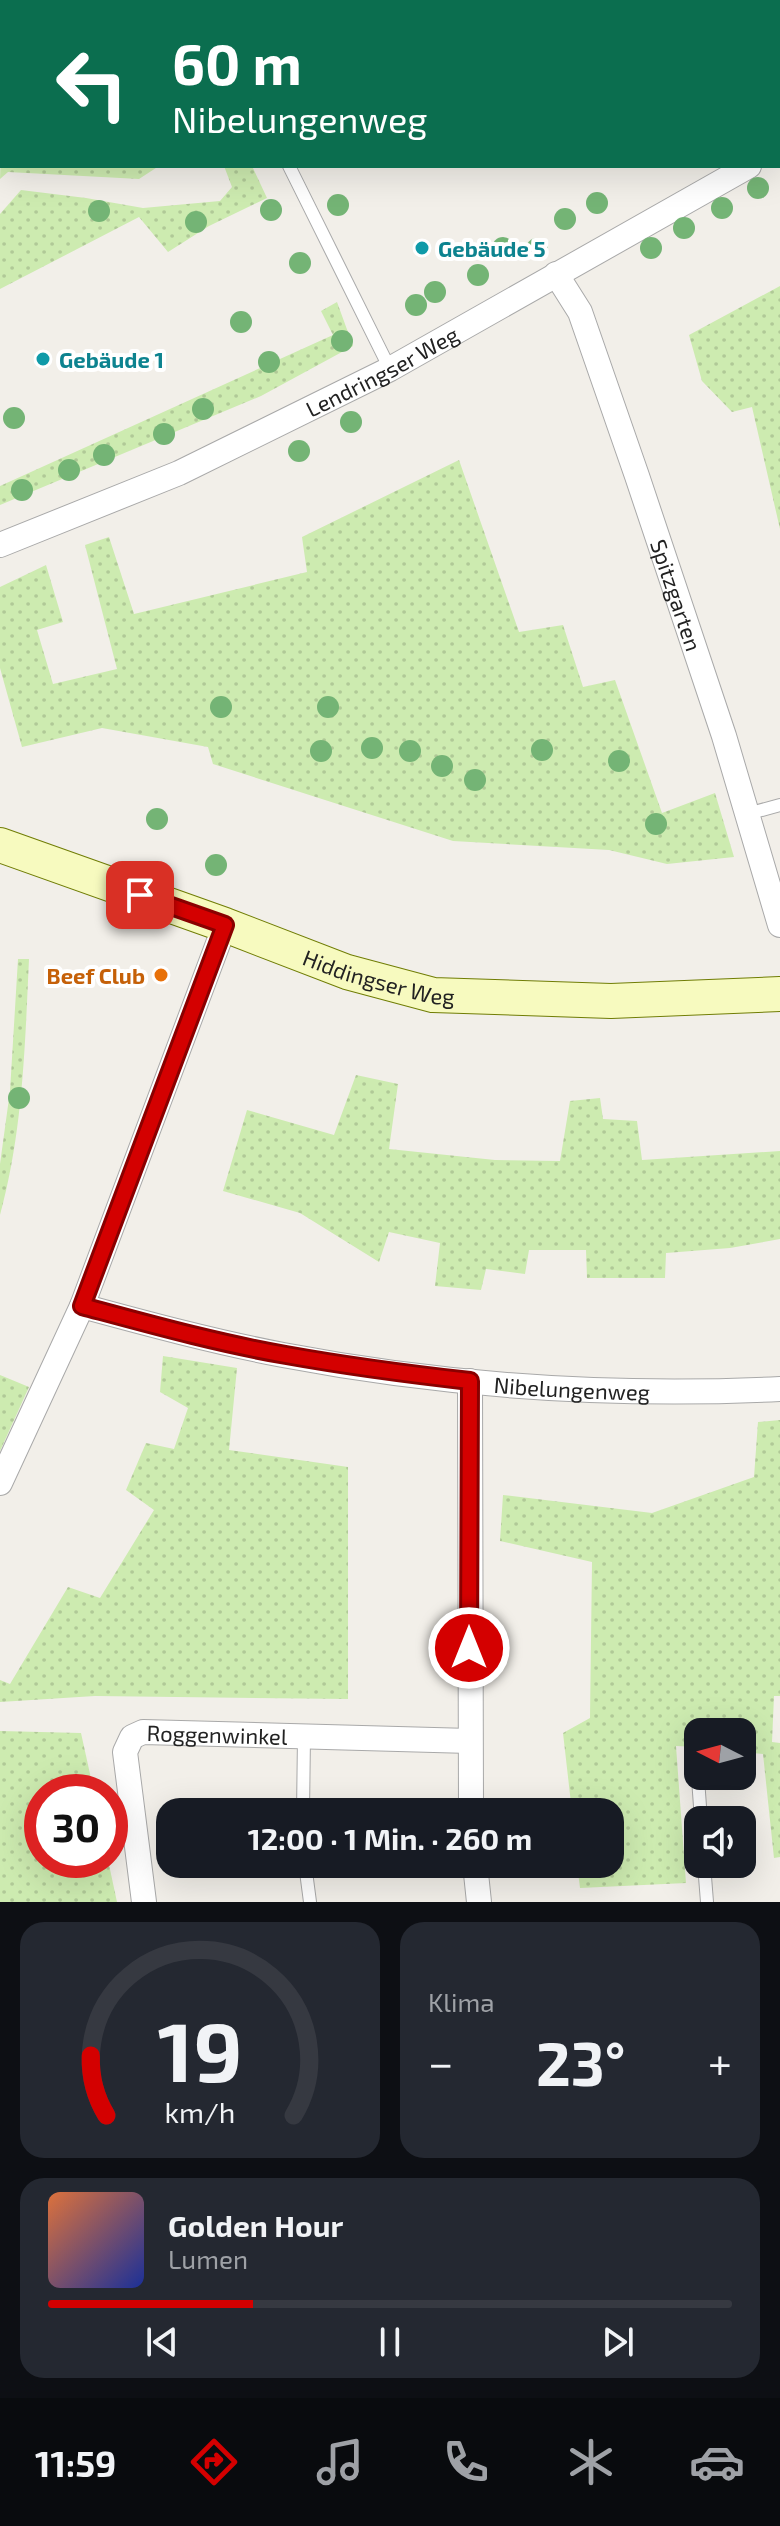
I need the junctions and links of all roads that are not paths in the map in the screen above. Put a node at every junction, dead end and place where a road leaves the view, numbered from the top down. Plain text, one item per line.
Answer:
1 (290, 168) edge
2 (745, 168) edge
3 (556, 274) junction
4 (390, 369) junction
5 (0, 545) edge
6 (780, 805) edge
7 (747, 814) junction
8 (0, 845) edge
9 (778, 912) edge
10 (225, 925) junction
11 (780, 994) edge
12 (82, 1306) junction
13 (470, 1381) junction
14 (780, 1389) edge
15 (0, 1483) edge
16 (304, 1737) junction
17 (470, 1741) junction
18 (303, 1798) edge
19 (471, 1798) edge
20 (307, 1878) edge
21 (476, 1878) edge
22 (705, 1878) edge
23 (144, 1902) edge
24 (310, 1902) edge
25 (479, 1902) edge
26 (707, 1902) edge

1 - 4 lane
2 - 3 street, Lendringser Weg
3 - 4 street, Lendringser Weg
3 - 7 street, Spitzgarten
4 - 5 street, Lendringser Weg
6 - 7 lane
7 - 9 street, Spitzgarten
8 - 10 main road, Hiddingser Weg
10 - 11 main road, Hiddingser Weg
10 - 12 street
12 - 13 street, Nibelungenweg
12 - 15 street
13 - 14 street, Nibelungenweg
13 - 17 street
16 - 17 street, Roggenwinkel
16 - 18 lane
16 - 23 street, Roggenwinkel
17 - 19 street
20 - 24 lane
21 - 25 street
22 - 26 lane

